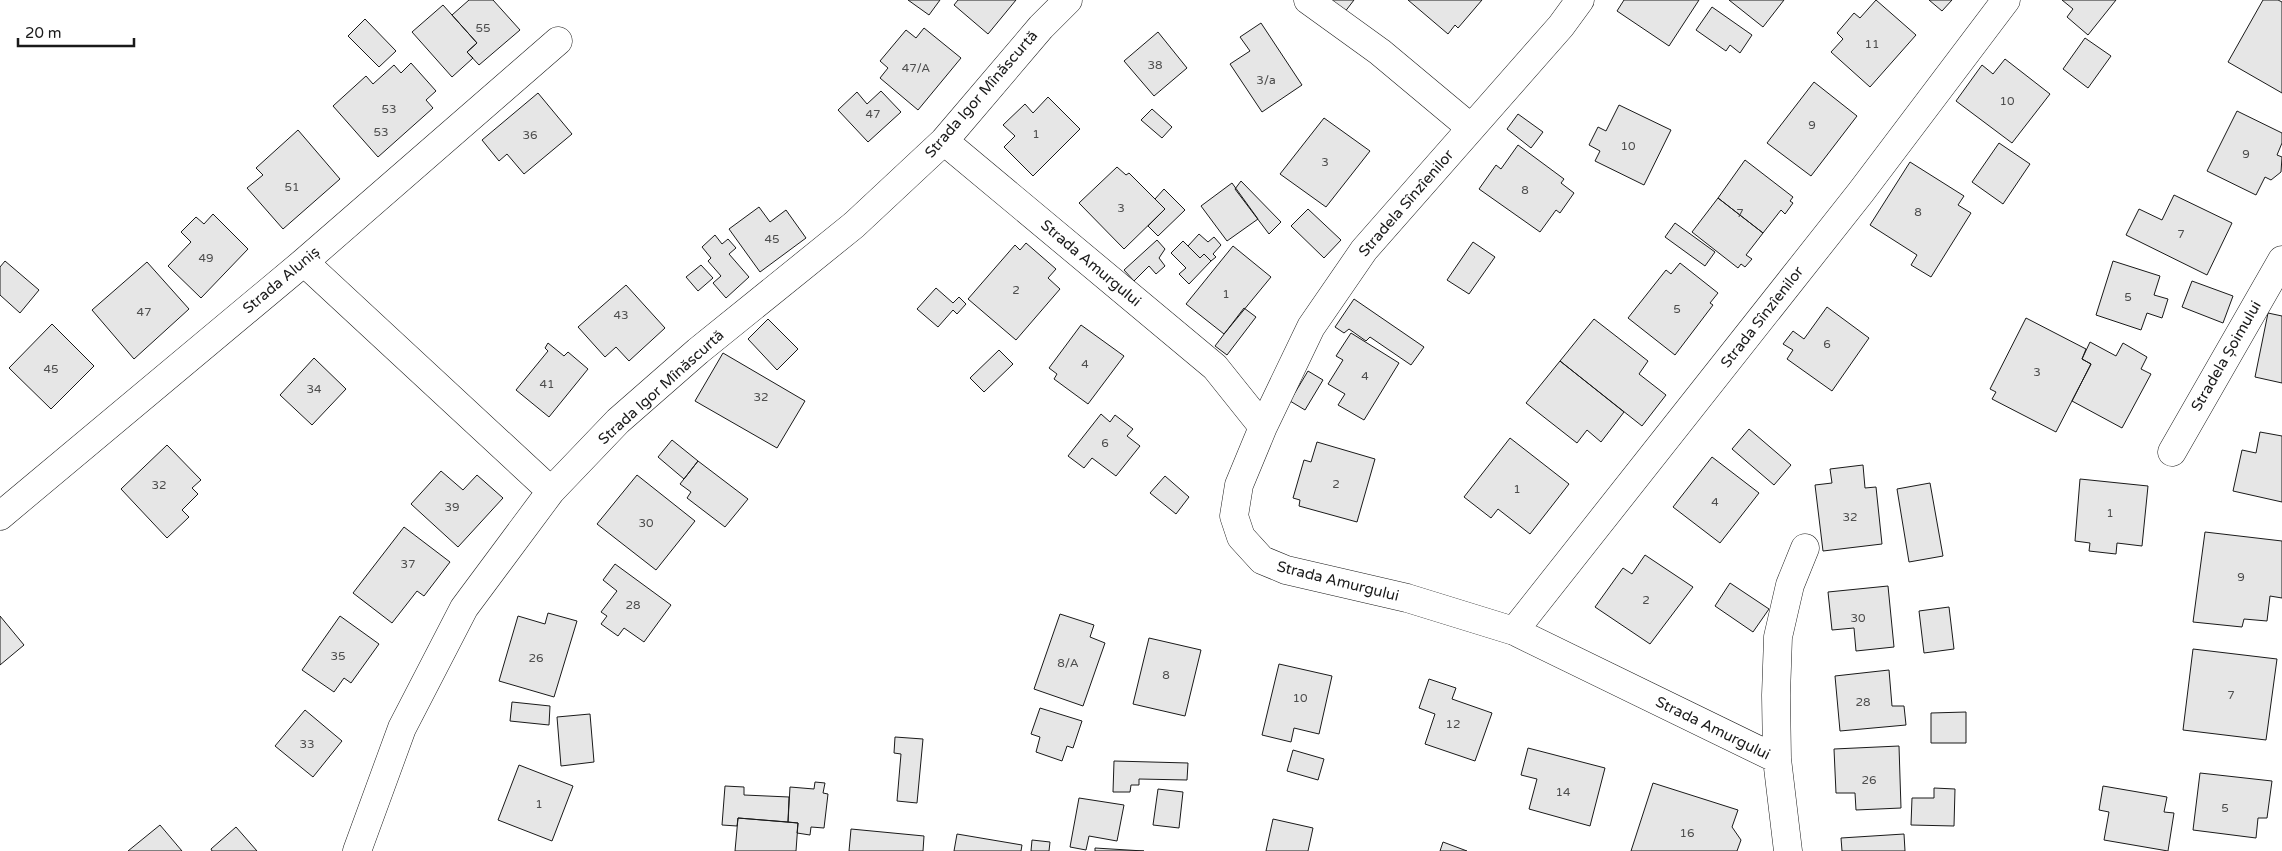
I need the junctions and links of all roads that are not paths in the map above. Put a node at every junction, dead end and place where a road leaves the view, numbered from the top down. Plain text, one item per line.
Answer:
1 (1068, 0) edge
2 (1308, 0) edge
3 (1580, 0) edge
4 (2006, 0) edge
5 (558, 41) dead end
6 (1471, 128) junction
7 (944, 141) junction
8 (2282, 260) edge
9 (304, 262) junction
10 (1263, 427) junction
11 (2172, 452) dead end
12 (551, 491) junction
13 (0, 516) edge
14 (1805, 548) dead end
15 (1514, 631) junction
16 (1777, 759) junction
17 (357, 851) edge
18 (1788, 851) edge

1 - 7 street, Strada Igor Mînăscurtă
2 - 6 street
3 - 6 street, Stradela Sînzîenilor
4 - 15 street, Strada Sînzîenilor
5 - 9 street, Strada Aluniș
6 - 10 street, Stradela Sînzîenilor
7 - 10 street, Strada Amurgului
7 - 12 street, Strada Igor Mînăscurtă
8 - 11 street, Stradela Șoimului
9 - 12 street
9 - 13 street, Strada Aluniș
10 - 15 street, Strada Amurgului
12 - 17 street, Strada Igor Mînăscurtă
14 - 16 street
15 - 16 street, Strada Amurgului
16 - 18 street

